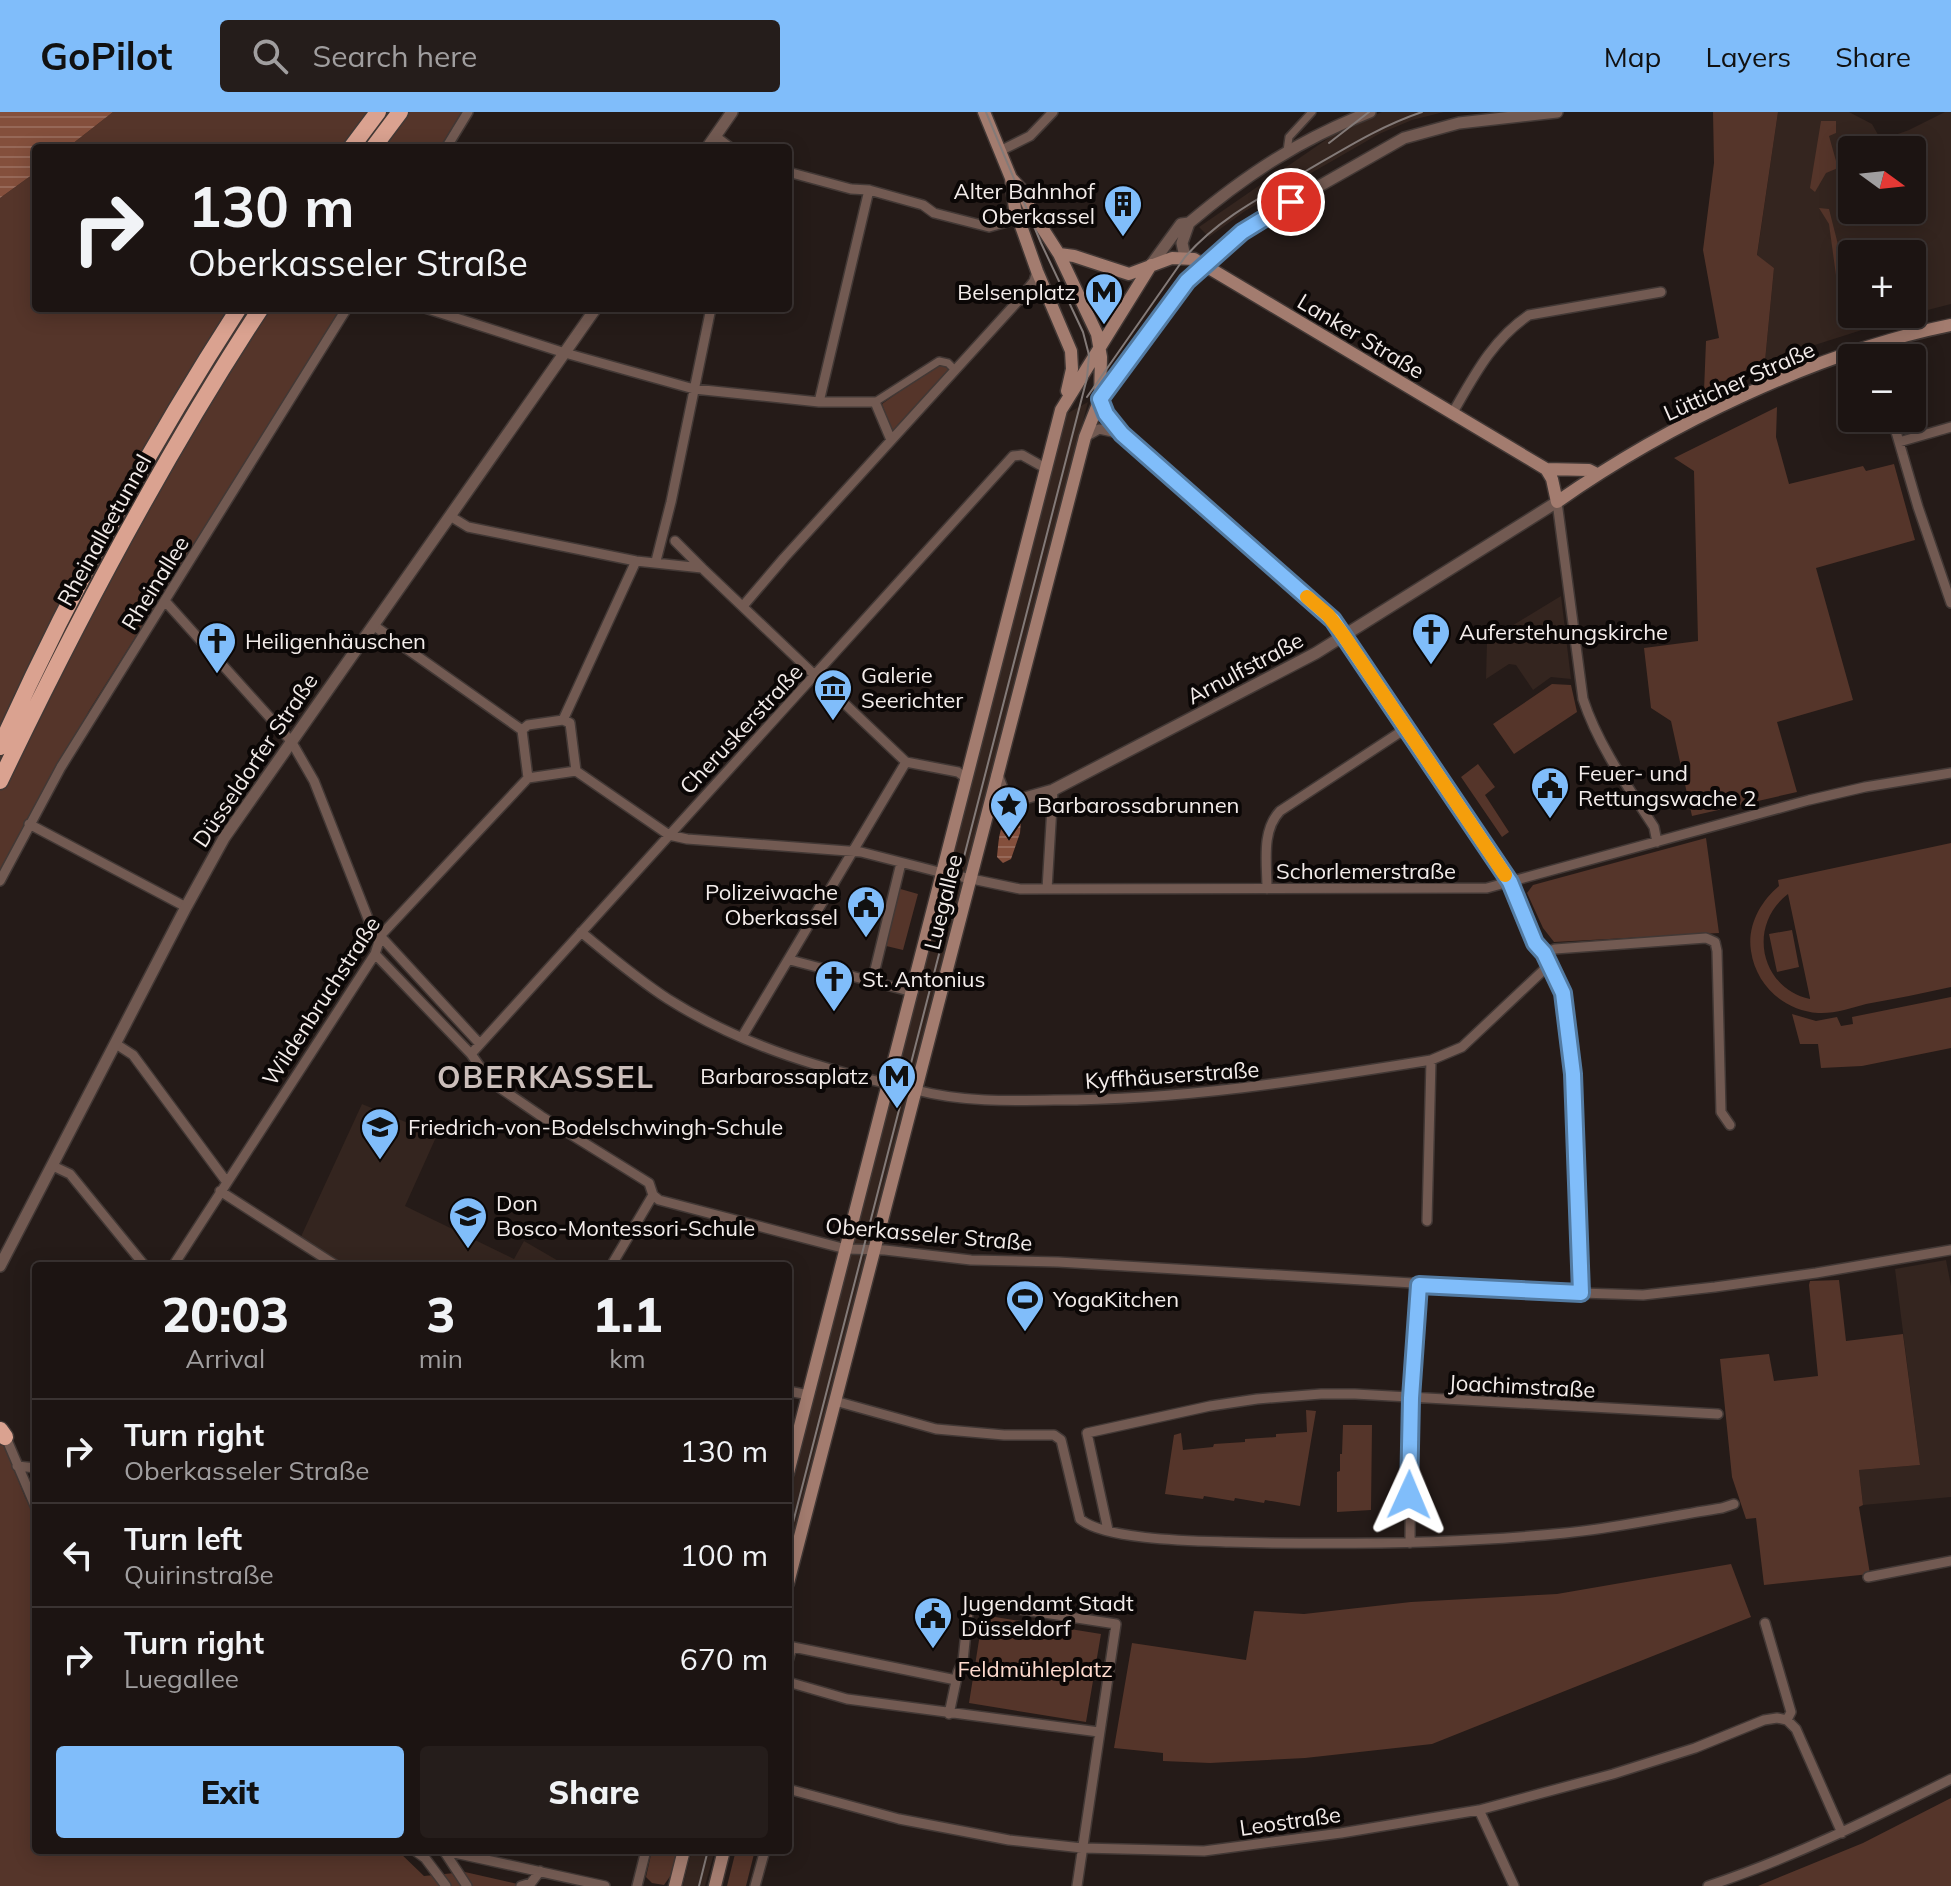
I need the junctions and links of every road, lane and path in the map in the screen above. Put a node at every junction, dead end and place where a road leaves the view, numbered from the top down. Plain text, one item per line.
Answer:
1 (378, 112) edge
2 (400, 112) edge
3 (468, 112) edge
4 (732, 112) edge
5 (984, 112) edge
6 (1053, 112) edge
7 (1312, 112) edge
8 (1370, 112) edge
9 (1557, 112) edge
10 (715, 136) junction
11 (354, 144) edge
12 (376, 144) edge
13 (448, 144) edge
14 (710, 144) edge
15 (726, 144) edge
16 (1000, 151) junction
17 (1287, 151) junction
18 (792, 173) edge
19 (1011, 178) junction
20 (869, 190) junction
21 (1015, 209) junction
22 (1189, 223) junction
23 (1059, 254) junction
24 (1185, 257) junction
25 (1204, 263) junction
26 (1151, 265) junction
27 (1037, 271) junction
28 (1661, 292) dead end
29 (1049, 299) junction
30 (1018, 301) junction
31 (237, 312) edge
32 (259, 312) edge
33 (345, 312) edge
34 (437, 312) edge
35 (593, 312) edge
36 (710, 312) edge
37 (1951, 325) edge
38 (1895, 344) edge
39 (1101, 347) junction
40 (565, 353) junction
41 (1838, 364) edge
42 (955, 370) junction
43 (694, 389) junction
44 (1100, 399) junction
45 (819, 402) junction
46 (875, 402) junction
47 (1061, 410) junction
48 (1452, 414) junction
49 (1951, 427) edge
50 (1896, 432) edge
51 (1122, 434) junction
52 (1085, 437) junction
53 (891, 440) junction
54 (1899, 442) junction
55 (1047, 469) junction
56 (1546, 469) junction
57 (1597, 474) junction
58 (1557, 502) junction
59 (450, 516) junction
60 (675, 541) dead end
61 (636, 561) junction
62 (656, 561) junction
63 (702, 568) junction
64 (165, 601) junction
65 (1951, 603) edge
66 (743, 606) junction
67 (373, 625) junction
68 (1344, 636) junction
69 (814, 676) junction
70 (563, 720) junction
71 (1405, 729) junction
72 (522, 730) junction
73 (291, 741) junction
74 (0, 747) edge
75 (906, 762) junction
76 (576, 771) junction
77 (1951, 773) edge
78 (996, 774) junction
79 (528, 778) junction
80 (967, 779) junction
81 (0, 781) edge
82 (1053, 790) junction
83 (1023, 799) junction
84 (1000, 805) joint
85 (986, 815) junction
86 (29, 824) junction
87 (669, 835) junction
88 (1657, 842) junction
89 (852, 851) junction
90 (901, 863) junction
91 (943, 873) junction
92 (965, 878) junction
93 (0, 881) edge
94 (1510, 882) junction
95 (1047, 889) junction
96 (1267, 889) junction
97 (186, 907) junction
98 (581, 932) junction
99 (381, 935) junction
100 (1544, 953) junction
101 (375, 954) junction
102 (790, 960) junction
103 (1549, 965) junction
104 (872, 982) junction
105 (913, 992) junction
106 (742, 1037) junction
107 (479, 1043) junction
108 (116, 1044) junction
109 (471, 1054) junction
110 (1431, 1060) junction
111 (889, 1084) junction
112 (916, 1090) junction
113 (1730, 1125) dead end
114 (53, 1166) junction
115 (226, 1181) junction
116 (220, 1191) junction
117 (653, 1195) junction
118 (1427, 1221) dead end
119 (846, 1249) junction
120 (875, 1249) junction
121 (1951, 1250) edge
122 (142, 1262) edge
123 (176, 1262) edge
124 (331, 1262) edge
125 (613, 1262) edge
126 (0, 1266) edge
127 (1419, 1285) junction
128 (1581, 1293) junction
129 (792, 1392) edge
130 (809, 1395) junction
131 (1411, 1398) junction
132 (835, 1401) junction
133 (1718, 1414) dead end
134 (2, 1430) edge
135 (792, 1458) edge
136 (17, 1466) junction
137 (32, 1468) edge
138 (32, 1499) edge
139 (1734, 1504) dead end
140 (1108, 1530) junction
141 (1410, 1543) junction
142 (1951, 1561) edge
143 (792, 1568) edge
144 (1868, 1577) dead end
145 (1765, 1623) dead end
146 (792, 1646) edge
147 (956, 1680) junction
148 (792, 1683) edge
149 (949, 1714) junction
150 (1787, 1720) junction
151 (1099, 1732) junction
152 (1951, 1779) edge
153 (792, 1790) edge
154 (1479, 1810) junction
155 (1842, 1833) junction
156 (1082, 1848) junction
157 (418, 1854) edge
158 (442, 1854) edge
159 (445, 1854) edge
160 (458, 1854) edge
161 (645, 1854) edge
162 (683, 1854) edge
163 (723, 1854) edge
164 (764, 1854) edge
165 (540, 1871) junction
166 (437, 1872) junction
167 (673, 1884) edge
168 (446, 1886) edge
169 (467, 1886) edge
170 (521, 1886) edge
171 (605, 1886) edge
172 (637, 1886) edge
173 (715, 1886) edge
174 (755, 1886) edge
175 (1077, 1886) edge
176 (1514, 1886) edge
177 (1708, 1886) edge

1 - 11 highway
2 - 12 highway
3 - 13 street
4 - 10 street
5 - 16 main road
6 - 16 street
7 - 17 street
8 - 17 street
9 - 25 street
10 - 14 street
10 - 15 street
16 - 19 main road
17 - 22 street
18 - 20 street
19 - 21 main road
19 - 23 main road
20 - 21 street
20 - 45 street
21 - 27 main road
22 - 24 street
22 - 26 street
23 - 26 main road
23 - 39 main road
24 - 25 main road, Lanker Straße
24 - 26 main road
25 - 44 main road, Luegallee
25 - 48 main road, Lanker Straße
26 - 39 main road, Luegallee
27 - 29 main road
27 - 30 street
28 - 48 street
29 - 30 street
29 - 47 main road
30 - 42 street
31 - 74 highway, Rheinalleetunnel
32 - 81 highway, Rheinalleetunnel
33 - 64 street, Rheinallee
34 - 40 street
35 - 40 street, Düsseldorfer Straße
36 - 43 street
37 - 38 main road, Lütticher Straße
39 - 44 main road
39 - 47 main road, Luegallee
40 - 43 street
40 - 59 street, Düsseldorfer Straße
41 - 57 main road, Lütticher Straße
42 - 46 street
42 - 53 street
43 - 45 street
43 - 62 street
44 - 51 street
44 - 52 main road, Luegallee
45 - 46 street
46 - 53 street
47 - 55 main road, Luegallee
48 - 56 main road, Lanker Straße
49 - 54 street
50 - 54 street
51 - 52 street
51 - 68 street
52 - 78 main road, Luegallee
53 - 66 street
54 - 65 street
55 - 69 street, Cheruskerstraße
55 - 80 main road, Luegallee
56 - 57 main road, Lanker Straße
56 - 58 main road
57 - 58 main road, Lütticher Straße
58 - 68 street, Arnulfstraße
58 - 88 street
59 - 61 street
59 - 67 street, Düsseldorfer Straße
60 - 63 street
61 - 62 street
61 - 70 street
62 - 63 street
63 - 66 street
64 - 73 street
64 - 86 street, Rheinallee
66 - 69 street
67 - 72 street
67 - 73 street, Düsseldorfer Straße
68 - 71 street
68 - 82 street, Arnulfstraße
69 - 75 street
69 - 87 street, Cheruskerstraße
70 - 72 street
70 - 76 street
71 - 94 street
71 - 96 street
72 - 79 street
73 - 97 street, Düsseldorfer Straße
73 - 99 street
75 - 80 street
75 - 89 street
76 - 79 street
76 - 87 street
77 - 88 street, Schorlemerstraße
78 - 83 street
78 - 85 main road, Luegallee
79 - 99 street, Wildenbruchstraße
80 - 91 main road, Luegallee
82 - 83 street, Arnulfstraße
82 - 95 street
83 - 84 street, Arnulfstraße
84 - 85 main road
85 - 92 main road, Luegallee
86 - 93 street, Rheinallee
86 - 97 street
87 - 89 street, Schorlemerstraße
87 - 98 street, Cheruskerstraße
88 - 94 street, Schorlemerstraße
89 - 90 street, Schorlemerstraße
89 - 102 street
90 - 91 street, Schorlemerstraße
90 - 104 street
91 - 92 street, Schorlemerstraße
91 - 105 main road, Luegallee
92 - 95 street, Schorlemerstraße
92 - 112 main road, Luegallee
94 - 96 street, Schorlemerstraße
94 - 100 street
95 - 96 street, Schorlemerstraße
97 - 108 street, Düsseldorfer Straße
98 - 106 street
98 - 107 street, Cheruskerstraße
99 - 101 street, Wildenbruchstraße
99 - 107 street
100 - 103 street
100 - 113 street
101 - 109 street, Oberkasseler Straße
101 - 115 street, Wildenbruchstraße
102 - 104 street
102 - 106 street
103 - 110 street, Kyffhäuserstraße
103 - 128 street
104 - 105 street
105 - 111 main road, Luegallee
106 - 111 street
107 - 109 street, Cheruskerstraße
108 - 114 street, Düsseldorfer Straße
108 - 115 street
109 - 117 street, Oberkasseler Straße
110 - 112 street, Kyffhäuserstraße
110 - 118 street
111 - 119 main road, Luegallee
112 - 120 main road, Luegallee
114 - 122 street
114 - 126 street, Düsseldorfer Straße
115 - 116 street, Wildenbruchstraße
116 - 123 street, Wildenbruchstraße
116 - 124 street
117 - 119 street, Oberkasseler Straße
117 - 125 street
119 - 120 street, Oberkasseler Straße
119 - 130 main road, Luegallee
120 - 127 street, Oberkasseler Straße
120 - 132 main road, Luegallee
121 - 128 street, Oberkasseler Straße
127 - 128 street, Oberkasseler Straße
127 - 131 street
129 - 130 street
130 - 135 main road, Luegallee
131 - 133 street, Joachimstraße
131 - 140 street, Joachimstraße
131 - 141 street
132 - 140 street
132 - 143 main road, Luegallee
134 - 136 street
136 - 137 street
136 - 138 street
139 - 141 street
140 - 141 street
142 - 144 street
145 - 150 street
146 - 147 street
147 - 149 street
147 - 151 street
148 - 149 street
149 - 151 street
150 - 154 street, Leostraße
150 - 155 street
151 - 156 street
152 - 155 street
153 - 156 street, Leostraße
154 - 156 street, Leostraße
154 - 176 street
155 - 177 street
156 - 175 street
157 - 166 street
158 - 166 street
159 - 169 street
160 - 165 street
161 - 172 street
162 - 167 main road
163 - 173 main road
164 - 174 street
165 - 170 street
165 - 171 street
166 - 168 street

